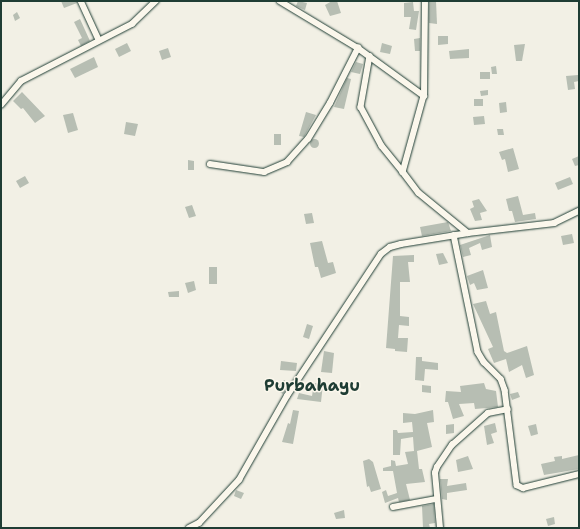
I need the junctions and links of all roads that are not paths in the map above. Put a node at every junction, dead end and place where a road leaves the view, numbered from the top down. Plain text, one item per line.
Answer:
1 (81, 1) edge
2 (156, 1) edge
3 (280, 1) edge
4 (425, 1) edge
5 (99, 40) junction
6 (358, 48) junction
7 (370, 56) junction
8 (424, 96) junction
9 (1, 105) edge
10 (210, 164) dead end
11 (403, 172) junction
12 (579, 211) edge
13 (468, 233) junction
14 (454, 235) junction
15 (508, 409) junction
16 (579, 474) edge
17 (436, 499) junction
18 (393, 507) dead end
19 (189, 528) edge
20 (440, 528) edge

1 - 5 street
2 - 5 street
3 - 6 street
4 - 8 street
5 - 9 street
6 - 7 street
6 - 10 street
7 - 8 street
7 - 11 street
8 - 11 street
11 - 13 street
12 - 13 street
13 - 14 street
14 - 15 street
14 - 19 street
15 - 16 street
15 - 17 street
17 - 18 street
17 - 20 street

